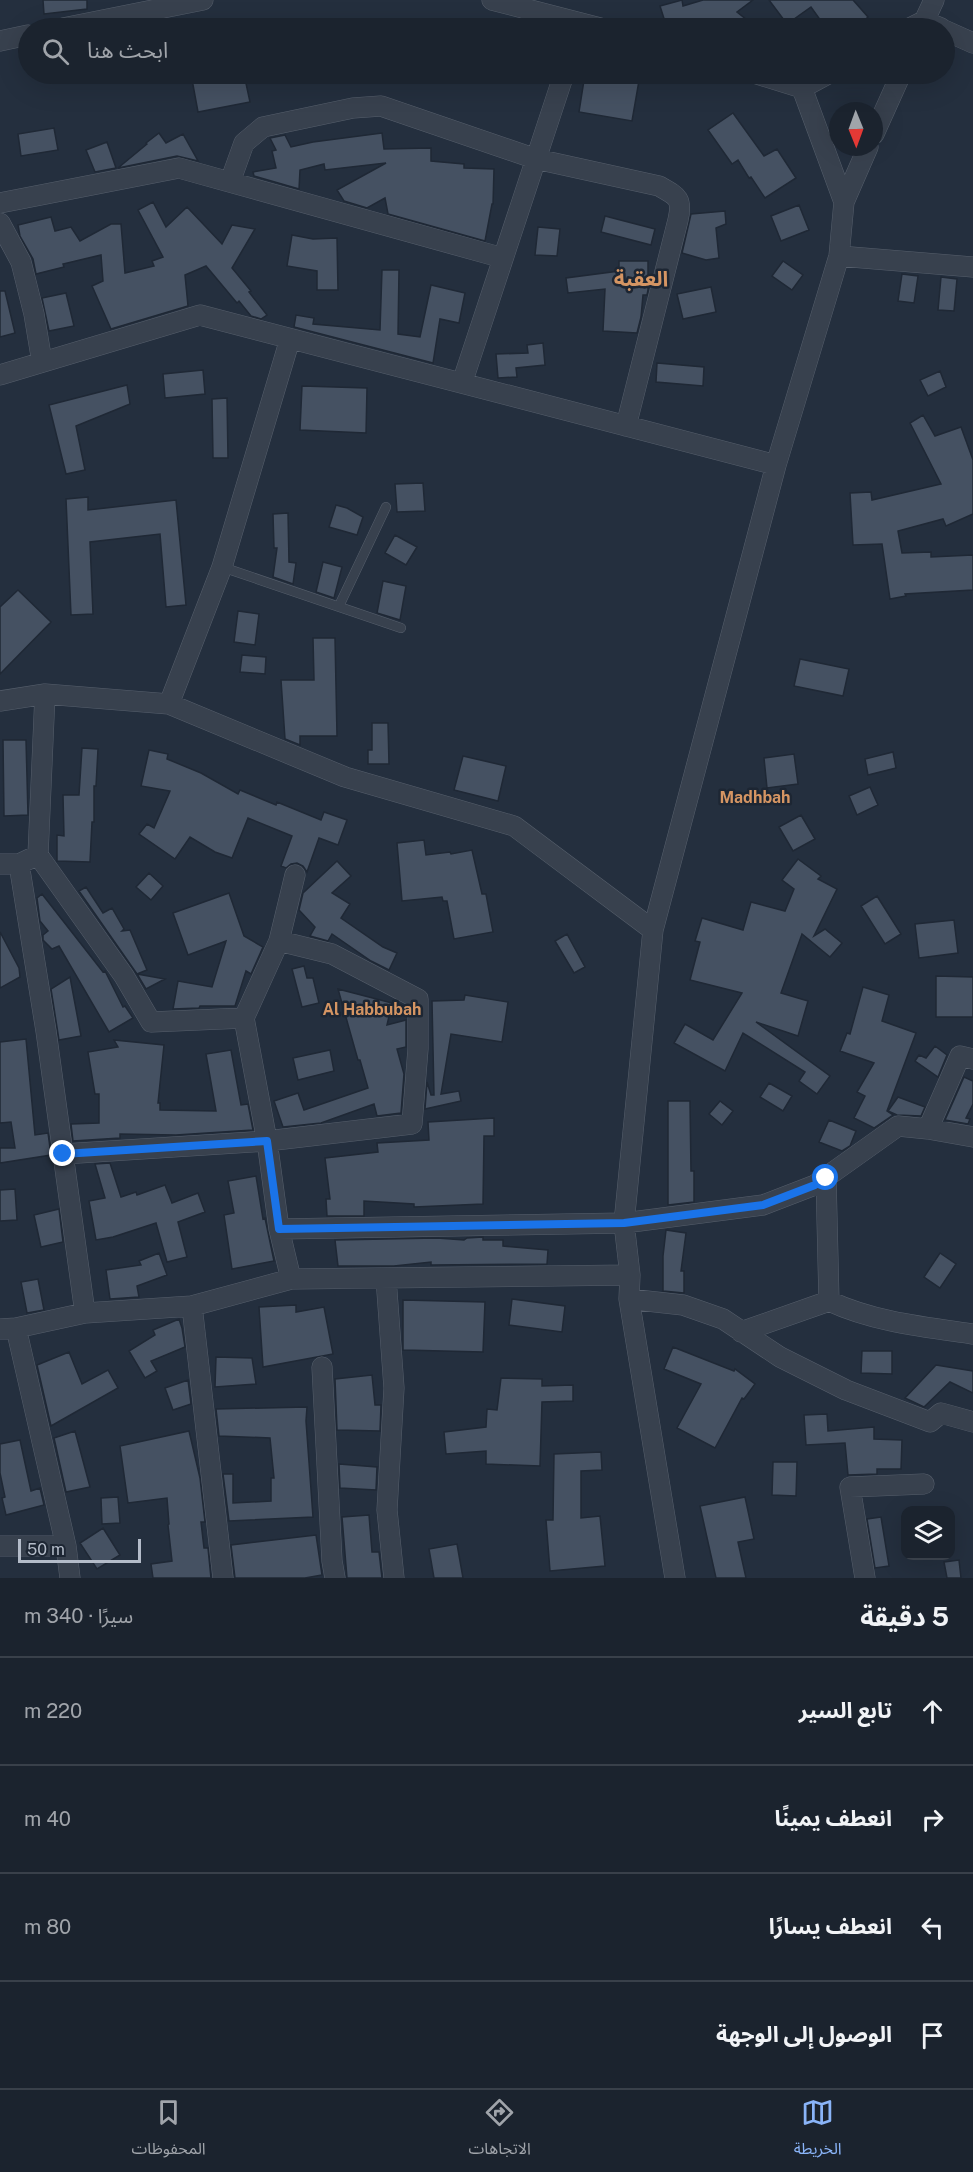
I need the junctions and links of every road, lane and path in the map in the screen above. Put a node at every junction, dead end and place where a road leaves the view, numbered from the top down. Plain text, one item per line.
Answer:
1 (203, 0) edge
2 (492, 0) edge
3 (934, 0) edge
4 (113, 18) edge
5 (553, 18) edge
6 (930, 18) edge
7 (955, 37) edge
8 (18, 38) edge
9 (0, 41) edge
10 (973, 43) edge
11 (561, 84) edge
12 (789, 84) edge
13 (809, 84) edge
14 (896, 84) edge
15 (802, 88) junction
16 (883, 114) edge
17 (864, 156) edge
18 (536, 159) junction
19 (230, 182) junction
20 (844, 202) junction
21 (0, 203) edge
22 (0, 223) edge
23 (839, 256) junction
24 (503, 258) junction
25 (973, 267) edge
26 (290, 339) junction
27 (42, 362) junction
28 (0, 375) edge
29 (462, 383) junction
30 (626, 426) junction
31 (776, 465) junction
32 (386, 507) dead end
33 (222, 567) junction
34 (339, 606) junction
35 (400, 628) dead end
36 (45, 694) junction
37 (0, 701) edge
38 (169, 704) junction
39 (38, 855) junction
40 (9, 864) edge
41 (295, 875) dead end
42 (653, 930) junction
43 (279, 941) junction
44 (244, 1018) junction
45 (973, 1059) edge
46 (928, 1129) junction
47 (973, 1137) edge
48 (267, 1141) junction
49 (63, 1154) junction
50 (826, 1178) junction
51 (624, 1223) junction
52 (279, 1229) junction
53 (630, 1275) junction
54 (386, 1278) junction
55 (291, 1279) junction
56 (629, 1299) junction
57 (829, 1301) junction
58 (192, 1306) junction
59 (85, 1313) junction
60 (8, 1328) edge
61 (741, 1332) junction
62 (973, 1334) edge
63 (322, 1367) dead end
64 (973, 1422) edge
65 (924, 1484) dead end
66 (0, 1543) edge
67 (66, 1546) junction
68 (70, 1578) edge
69 (223, 1578) edge
70 (335, 1578) edge
71 (394, 1578) edge
72 (675, 1578) edge
73 (865, 1578) edge

1 - 4 street
2 - 5 street
3 - 6 street
7 - 10 street
8 - 9 street
11 - 18 street
12 - 15 street
13 - 15 street
14 - 16 street
15 - 20 street
17 - 20 street
18 - 19 street
18 - 24 street
18 - 30 street
19 - 21 street
19 - 24 street
20 - 23 street
22 - 27 street
23 - 25 street
23 - 31 street
24 - 29 street
26 - 27 street
26 - 29 street
26 - 33 street
27 - 28 street
29 - 30 street
30 - 31 street
31 - 42 street
32 - 34 lane
33 - 34 lane
33 - 38 street
34 - 35 lane
36 - 37 street
36 - 38 street
36 - 39 street
38 - 42 street
39 - 40 street
39 - 44 street
40 - 49 street
41 - 43 street
42 - 51 street
43 - 44 street
43 - 48 street
44 - 48 street
45 - 46 street
46 - 47 street
46 - 50 street
48 - 49 street
48 - 52 street
49 - 59 street
50 - 51 street
50 - 57 street
51 - 52 street
51 - 53 street
52 - 55 street
53 - 54 street
53 - 56 street
54 - 55 street
54 - 71 street
55 - 58 street
56 - 61 street
56 - 72 street
57 - 61 street
57 - 62 street
58 - 59 street
58 - 69 street
59 - 60 street
60 - 67 street
61 - 64 street
63 - 70 street
65 - 73 street
66 - 67 street
67 - 68 street

